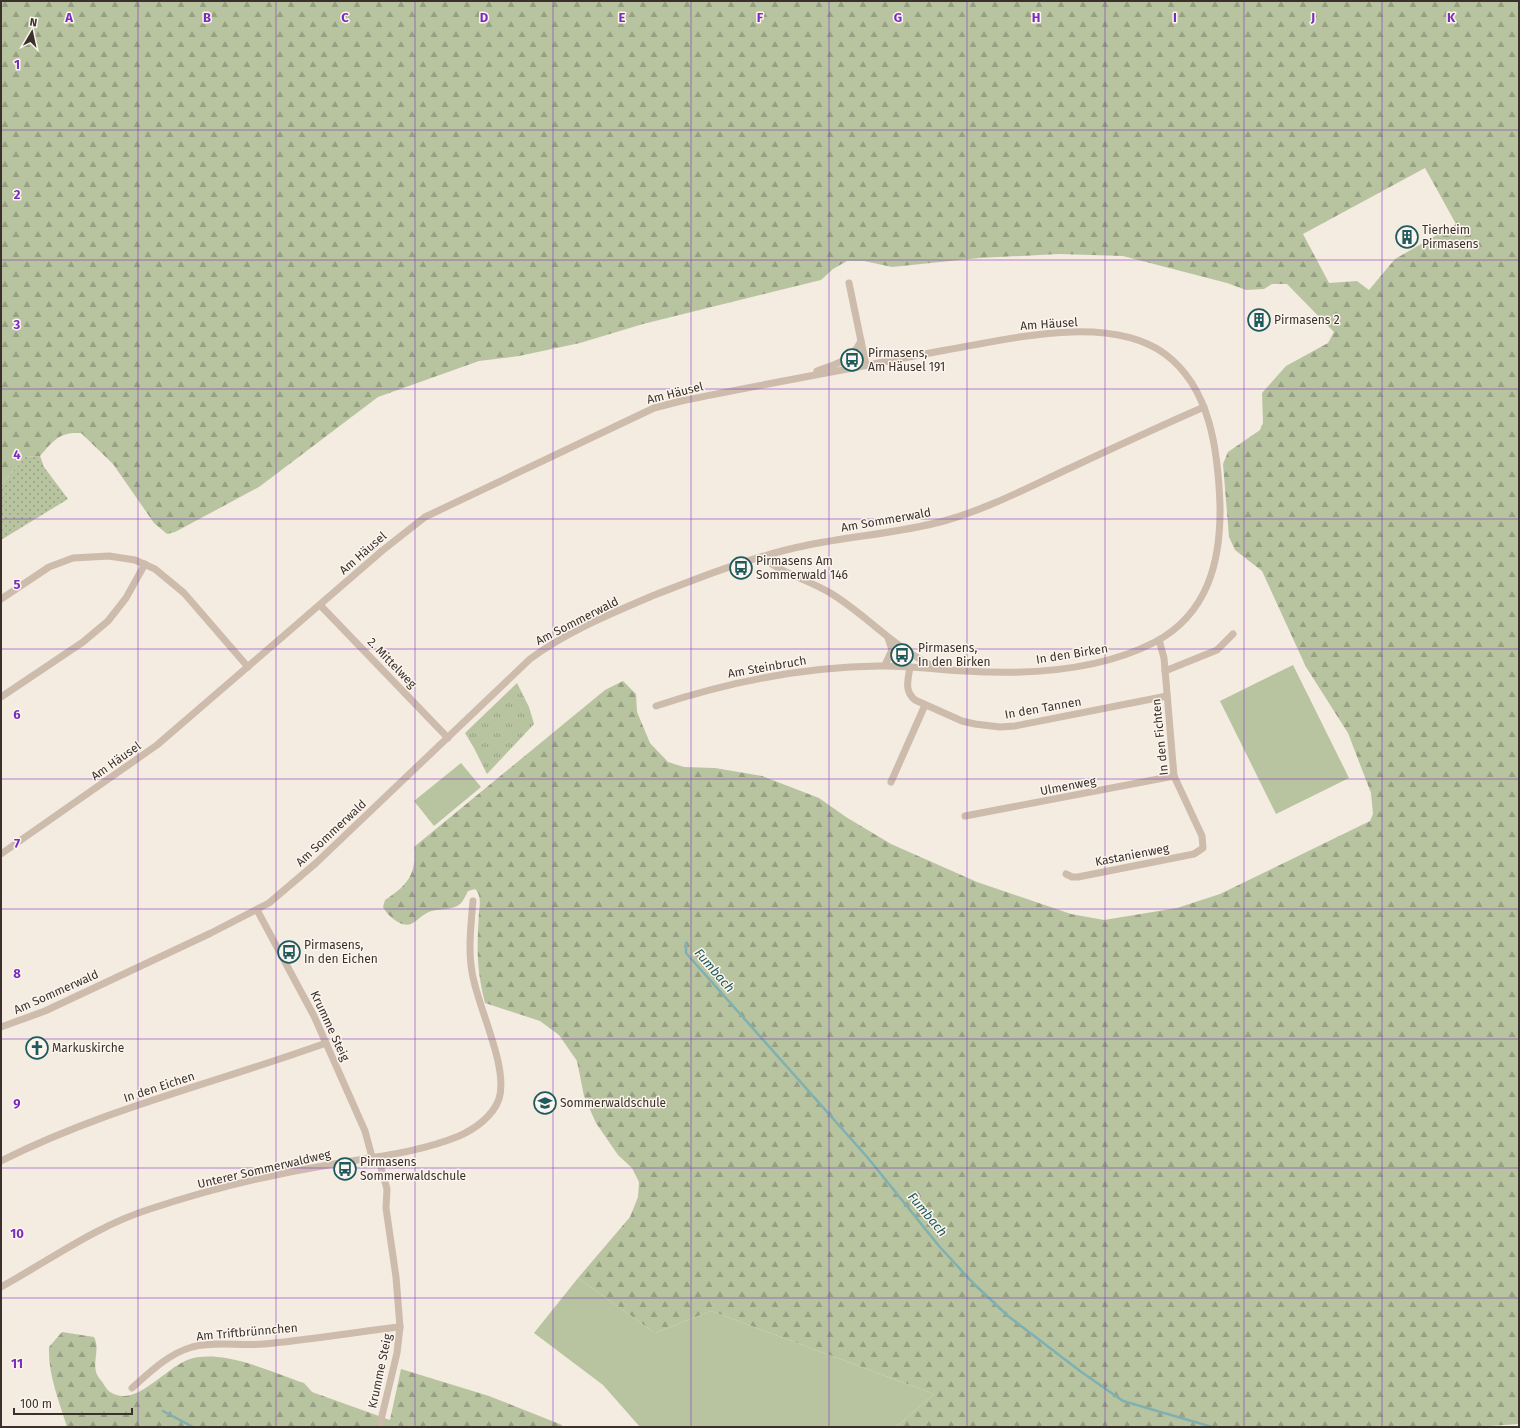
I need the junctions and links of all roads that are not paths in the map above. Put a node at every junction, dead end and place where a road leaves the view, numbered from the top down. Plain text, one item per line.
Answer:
1 (849, 284) dead end
2 (861, 341) junction
3 (866, 365) junction
4 (799, 378) junction
5 (1204, 407) junction
6 (762, 557) junction
7 (145, 564) junction
8 (1, 599) edge
9 (320, 605) junction
10 (1233, 634) dead end
11 (888, 638) junction
12 (1159, 640) junction
13 (885, 665) junction
14 (248, 667) junction
15 (910, 667) junction
16 (941, 670) junction
17 (1165, 671) junction
18 (1167, 696) junction
19 (1, 697) edge
20 (925, 705) junction
21 (656, 706) dead end
22 (448, 738) junction
23 (1174, 776) junction
24 (891, 782) dead end
25 (965, 816) dead end
26 (1202, 850) joint
27 (1, 854) edge
28 (1066, 874) dead end
29 (473, 901) dead end
30 (258, 910) junction
31 (1, 1027) edge
32 (326, 1043) junction
33 (375, 1157) junction
34 (1, 1161) edge
35 (1, 1286) edge
36 (400, 1327) junction
37 (132, 1388) dead end
38 (380, 1424) dead end

1 - 2 street
2 - 3 street
2 - 4 street, Am Häusel
3 - 4 street, Am Häusel
3 - 5 street, Am Häusel
4 - 9 street, Am Häusel
5 - 6 street, Am Sommerwald
5 - 12 street, In den Birken
6 - 11 street, In den Birken
6 - 22 street, Am Sommerwald
7 - 8 street
7 - 14 street
7 - 19 street
9 - 14 street, Am Häusel
9 - 22 street, 2. Mittelweg
10 - 17 street
11 - 13 street
11 - 16 street, In den Birken
12 - 16 street, In den Birken
12 - 17 street, In den Fichten
13 - 15 street, Am Steinbruch
13 - 21 street, Am Steinbruch
14 - 27 street, Am Häusel
15 - 16 street, Am Steinbruch
15 - 20 street, In den Tannen
17 - 18 street, In den Fichten
18 - 20 street, In den Tannen
18 - 23 street, In den Fichten
20 - 24 street
22 - 30 street, Am Sommerwald
23 - 25 street, Ulmenweg
23 - 26 street, In den Fichten
26 - 28 street, Kastanienweg
29 - 33 street, Unterer Sommerwaldweg
30 - 31 street, Am Sommerwald
30 - 32 street, Krumme Steig
32 - 33 street, Krumme Steig
32 - 34 street, In den Eichen
33 - 35 street, Unterer Sommerwaldweg
33 - 36 street, Krumme Steig
36 - 37 street, Am Triftbrünnchen
36 - 38 street, Krumme Steig

